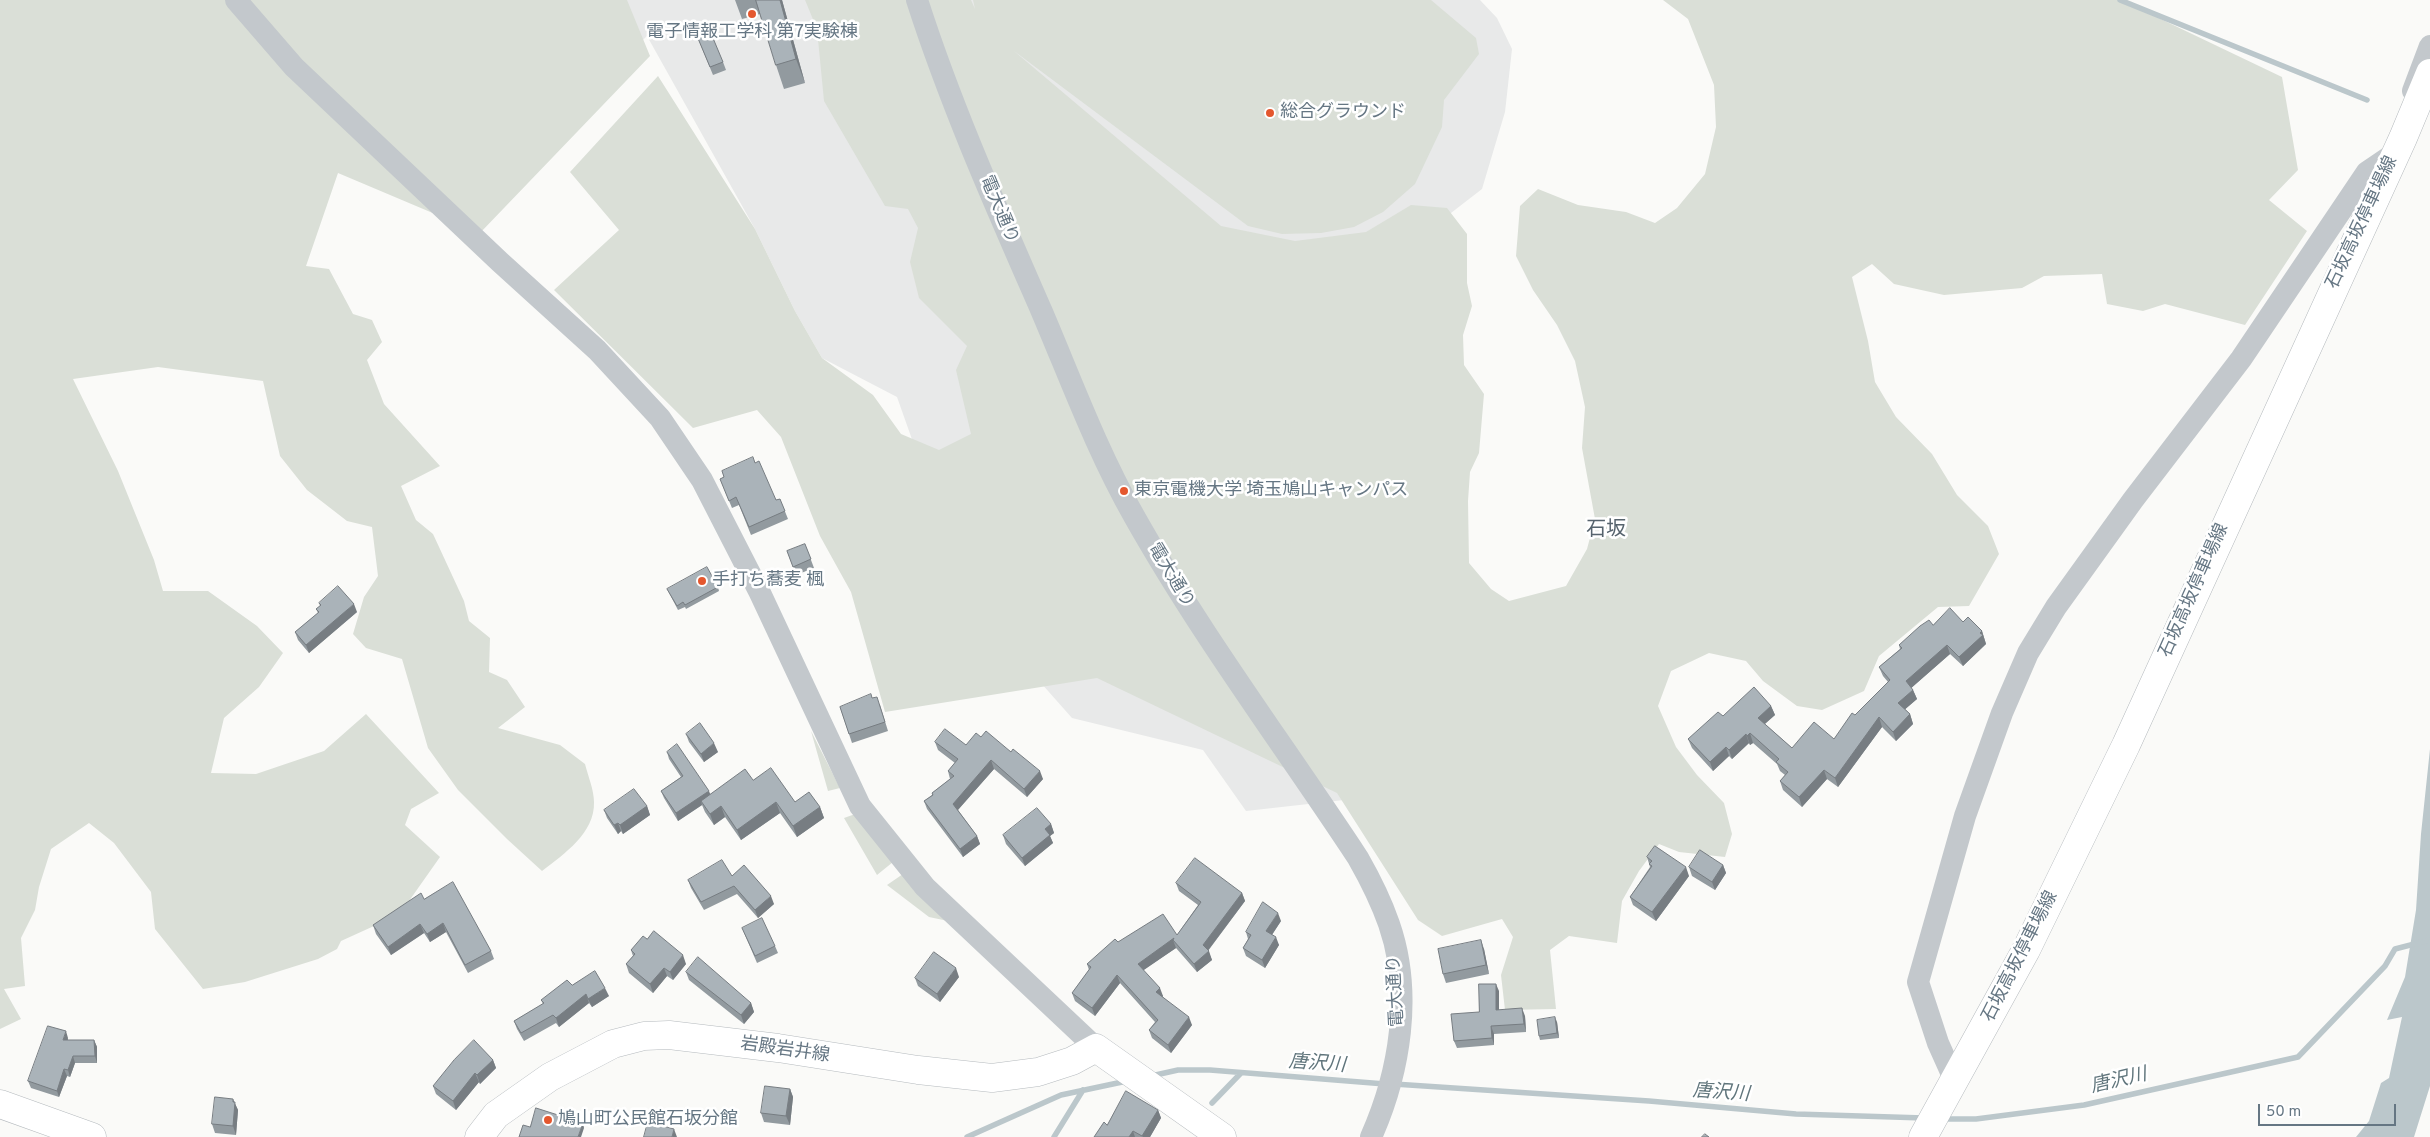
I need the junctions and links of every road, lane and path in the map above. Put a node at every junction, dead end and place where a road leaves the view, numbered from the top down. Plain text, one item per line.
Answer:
1 (236, 0) edge
2 (917, 0) edge
3 (2430, 46) edge
4 (2430, 73) edge
5 (2399, 145) junction
6 (1104, 1053) junction
7 (1949, 1091) junction
8 (0, 1104) edge
9 (92, 1137) edge
10 (479, 1137) edge
11 (1222, 1137) edge
12 (1371, 1137) edge
13 (1924, 1137) edge

1 - 6 street
2 - 12 street, 電大通り
3 - 5 street
4 - 5 main road, 石坂高坂停車場線
5 - 7 main road, 石坂高坂停車場線
5 - 7 street
6 - 10 main road, 岩殿岩井線
6 - 11 main road
7 - 13 main road, 石坂高坂停車場線
8 - 9 main road

